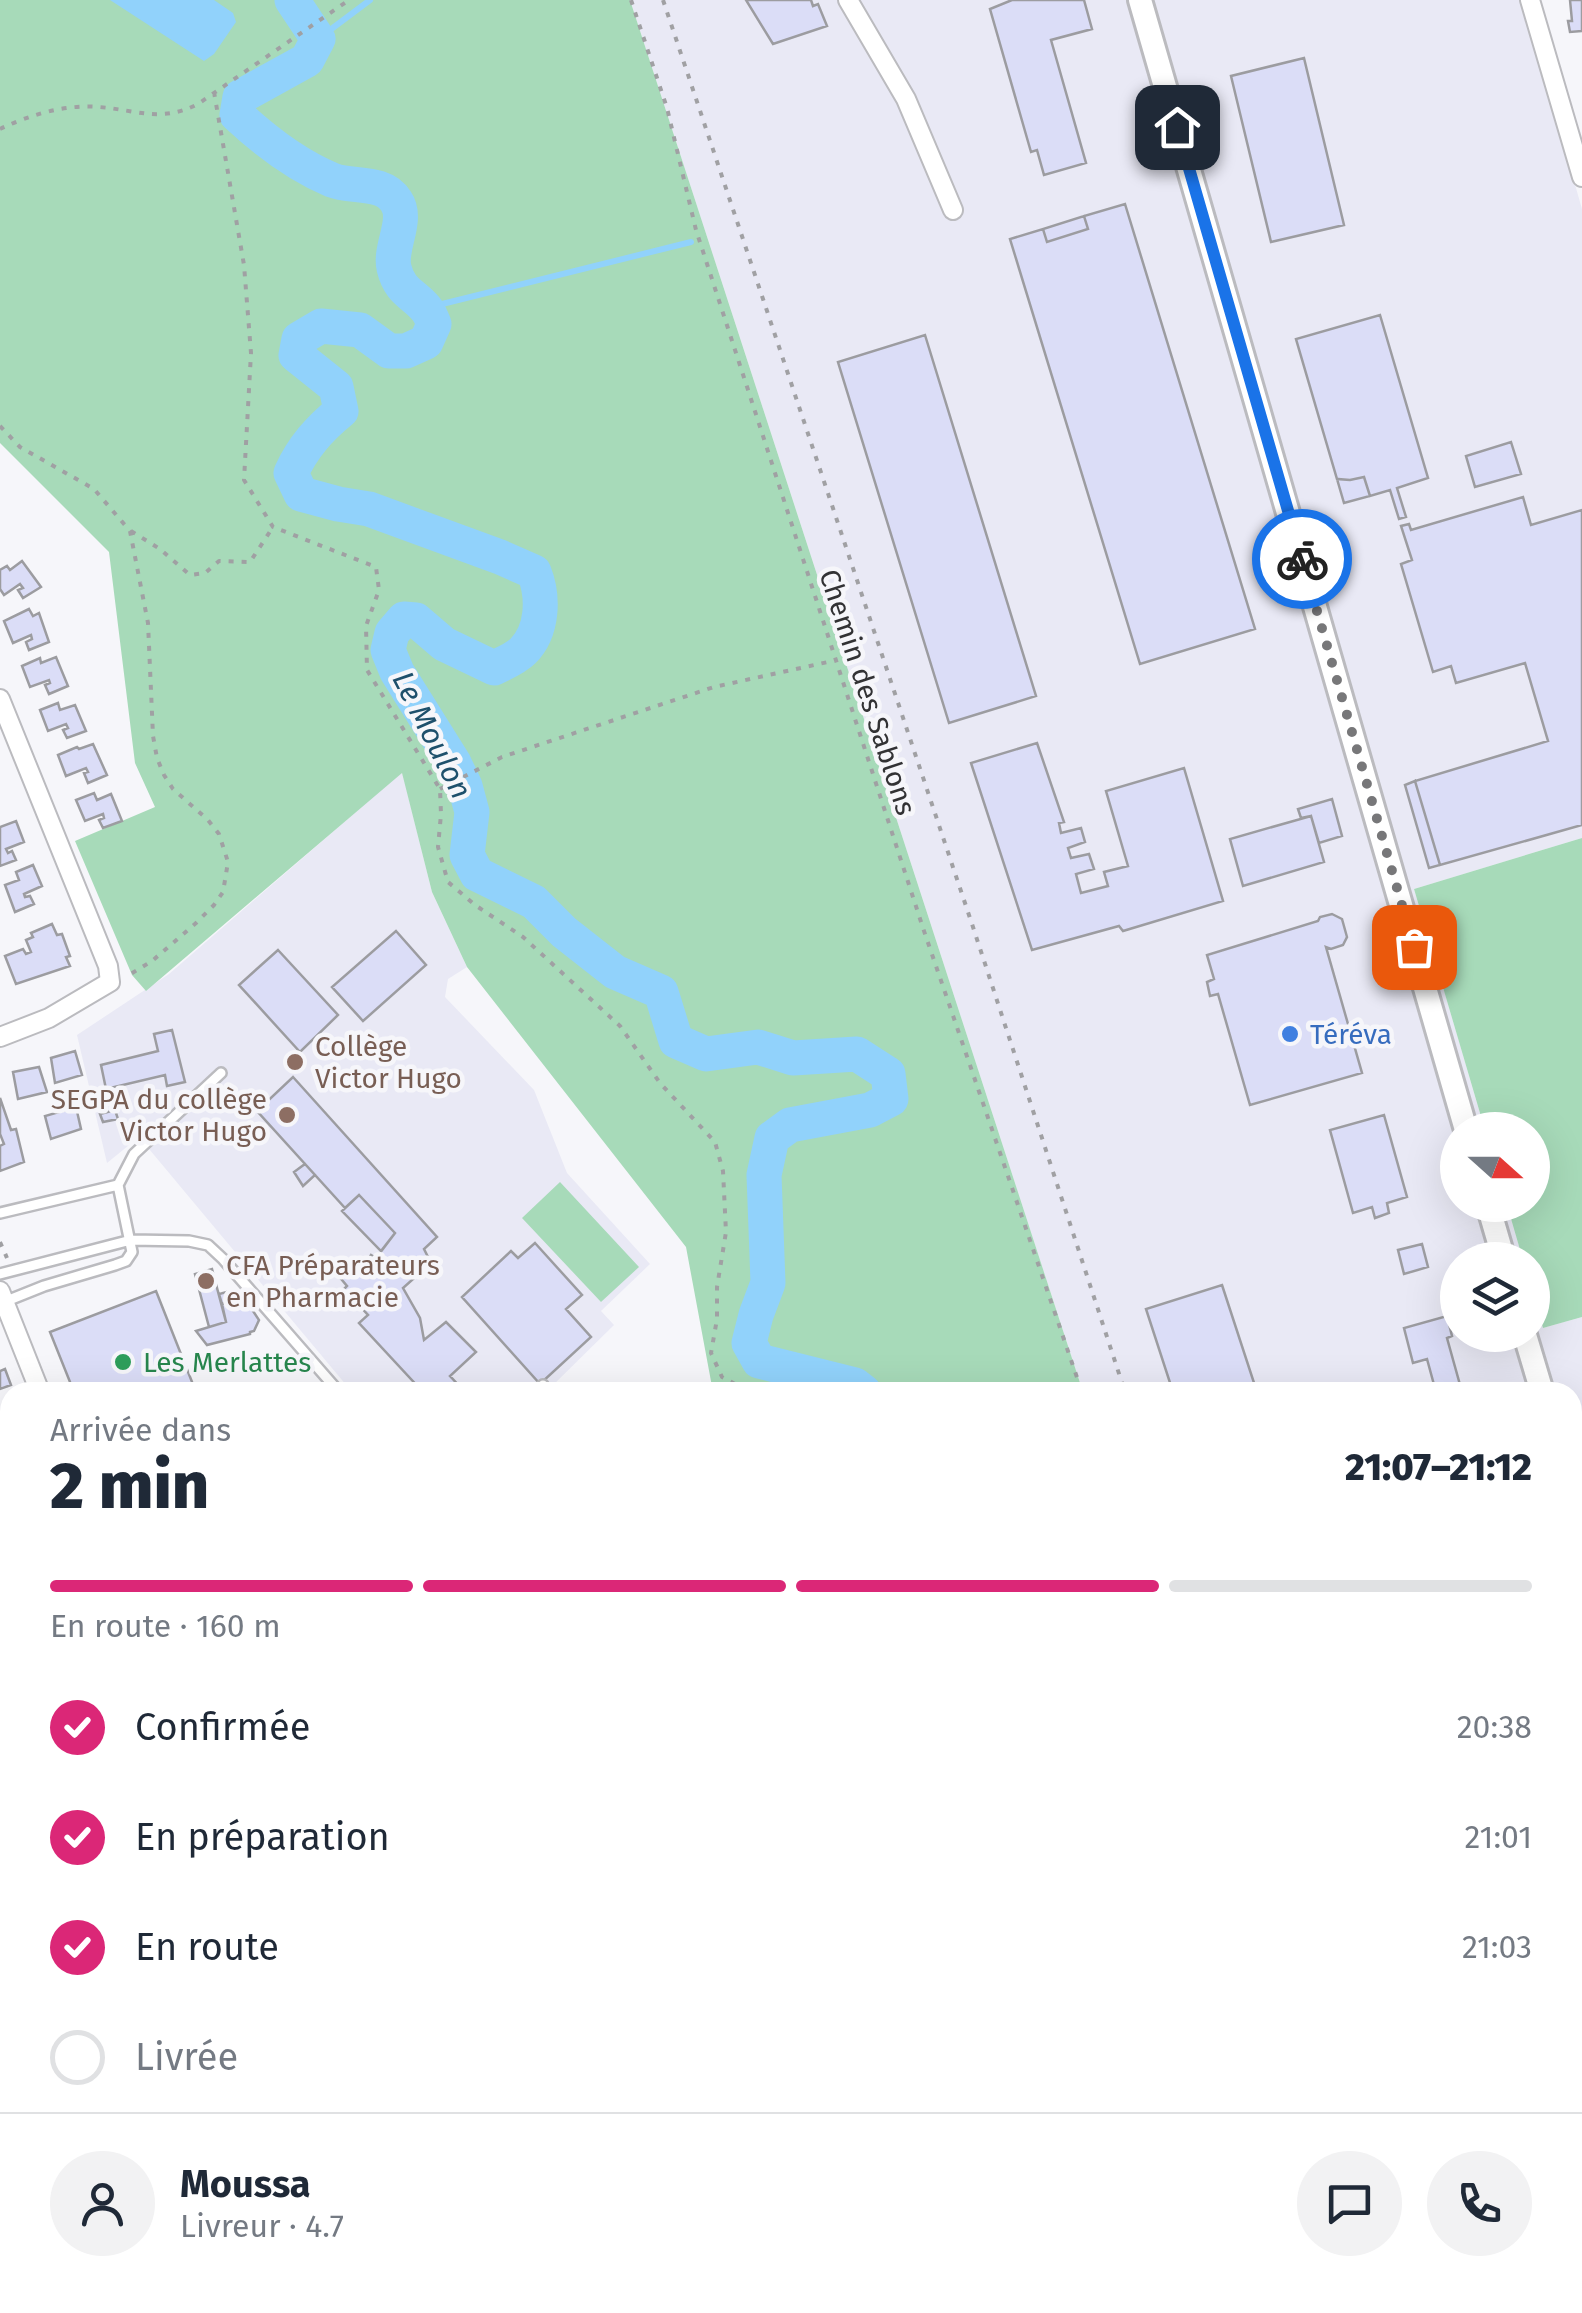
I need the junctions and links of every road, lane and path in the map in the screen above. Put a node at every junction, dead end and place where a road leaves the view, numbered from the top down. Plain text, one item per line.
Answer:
1 (349, 0) edge
2 (632, 0) edge
3 (663, 0) edge
4 (848, 0) edge
5 (1140, 0) edge
6 (1530, 0) edge
7 (214, 92) junction
8 (0, 129) edge
9 (1582, 176) edge
10 (953, 210) dead end
11 (0, 426) edge
12 (273, 527) junction
13 (130, 531) junction
14 (836, 660) junction
15 (0, 700) edge
16 (440, 789) junction
17 (110, 982) junction
18 (0, 1037) edge
19 (221, 1073) dead end
20 (1461, 1112) edge
21 (118, 1186) junction
22 (0, 1212) edge
23 (130, 1240) junction
24 (0, 1274) edge
25 (2, 1297) edge
26 (6, 1322) edge
27 (1530, 1352) edge
28 (35, 1382) edge
29 (329, 1382) edge
30 (731, 1382) edge
31 (1079, 1382) edge
32 (1122, 1382) edge
33 (1539, 1382) edge

1 - 7 path
2 - 14 path, Chemin des Sablons
3 - 32 path
4 - 10 street
5 - 20 main road
6 - 9 street
7 - 8 path
7 - 12 path
11 - 13 path
12 - 13 path
12 - 16 path
13 - 17 path
14 - 16 path
14 - 31 path, Chemin des Sablons
15 - 17 street
16 - 30 path
17 - 18 street
19 - 21 lane
21 - 22 lane
21 - 23 lane
23 - 24 lane
23 - 25 lane
23 - 29 lane
25 - 26 street
26 - 28 street
27 - 33 main road

